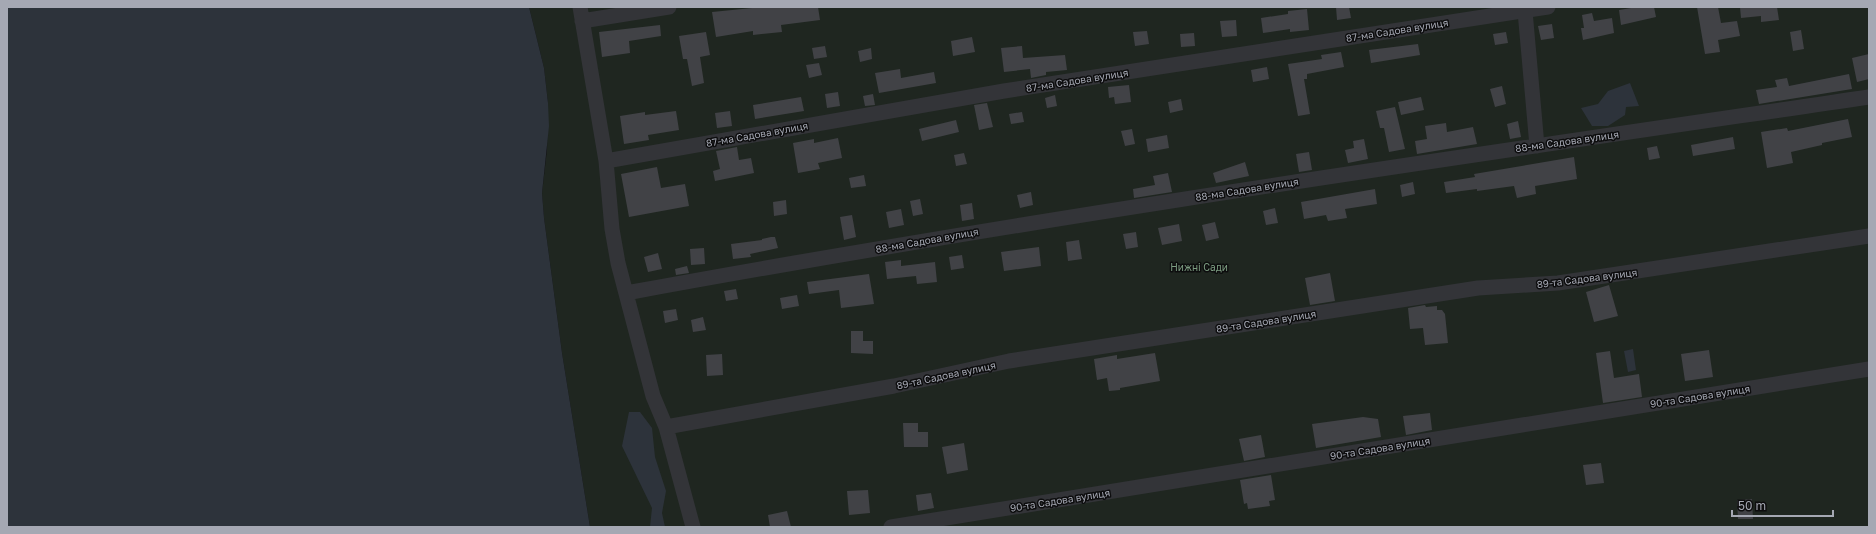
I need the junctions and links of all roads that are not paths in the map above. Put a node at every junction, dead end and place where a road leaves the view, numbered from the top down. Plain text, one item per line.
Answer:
1 (669, 7) edge
2 (1548, 7) edge
3 (1525, 11) junction
4 (581, 14) edge
5 (1869, 97) edge
6 (1537, 146) junction
7 (606, 161) junction
8 (1869, 236) edge
9 (626, 293) junction
10 (1869, 369) edge
11 (666, 427) junction
12 (694, 527) edge
13 (891, 527) edge

1 - 4 street
2 - 3 street, 87-ма Садова вулиця
3 - 6 street
3 - 7 street, 87-ма Садова вулиця
4 - 7 street
5 - 6 street, 88-ма Садова вулиця
6 - 9 street, 88-ма Садова вулиця
7 - 9 street
8 - 11 street, 89-та Садова вулиця
9 - 11 street
10 - 13 street, 90-та Садова вулиця
11 - 12 street

